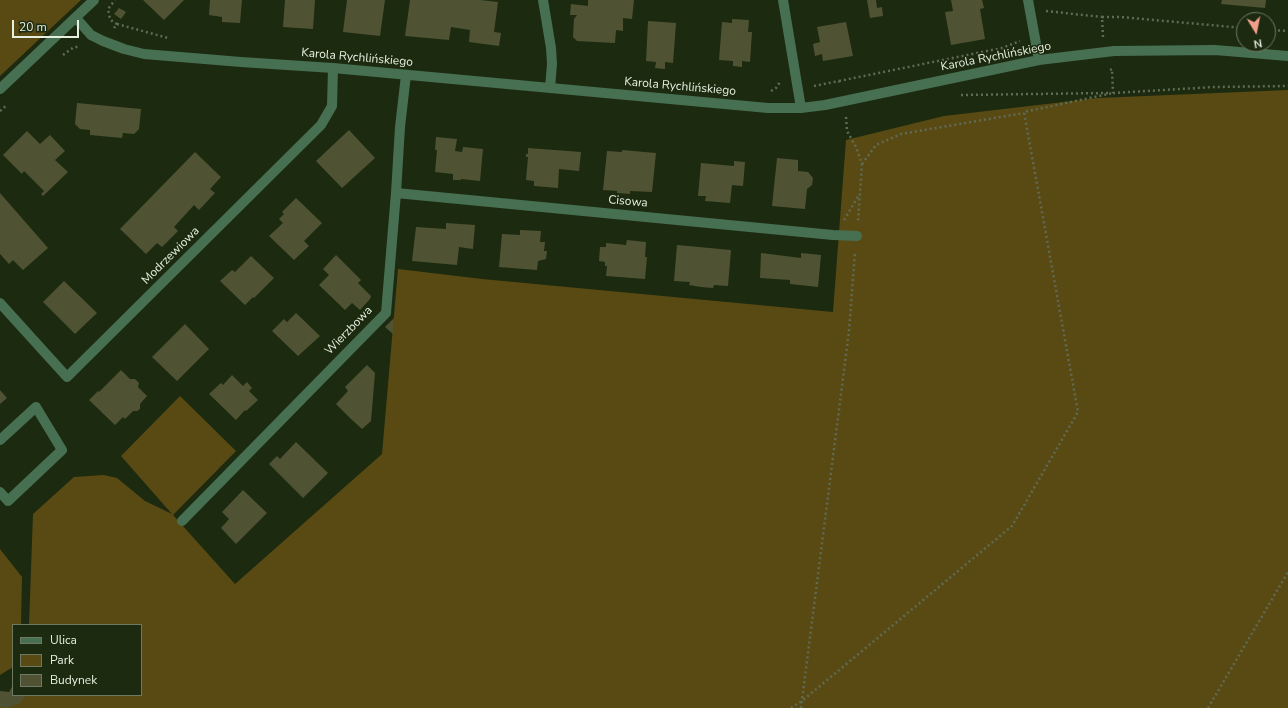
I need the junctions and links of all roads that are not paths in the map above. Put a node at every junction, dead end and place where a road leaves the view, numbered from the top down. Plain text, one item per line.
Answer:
1 (94, 0) edge
2 (543, 0) edge
3 (783, 0) edge
4 (1028, 0) edge
5 (76, 18) junction
6 (1288, 56) edge
7 (1039, 60) junction
8 (333, 68) junction
9 (406, 75) junction
10 (550, 88) junction
11 (0, 89) edge
12 (801, 108) junction
13 (396, 193) junction
14 (857, 236) road end
15 (0, 303) edge
16 (0, 440) edge
17 (0, 492) edge
18 (182, 521) dead end

1 - 5 street
2 - 10 street
3 - 12 street
4 - 7 street
5 - 8 street, Karola Rychlińskiego
5 - 11 street
6 - 7 street, Karola Rychlińskiego
7 - 12 street, Karola Rychlińskiego
8 - 9 street, Karola Rychlińskiego
8 - 15 street, Modrzewiowa
9 - 10 street, Karola Rychlińskiego
9 - 13 street, Wierzbowa
10 - 12 street, Karola Rychlińskiego
13 - 14 street, Cisowa
13 - 18 street, Wierzbowa
16 - 17 street

